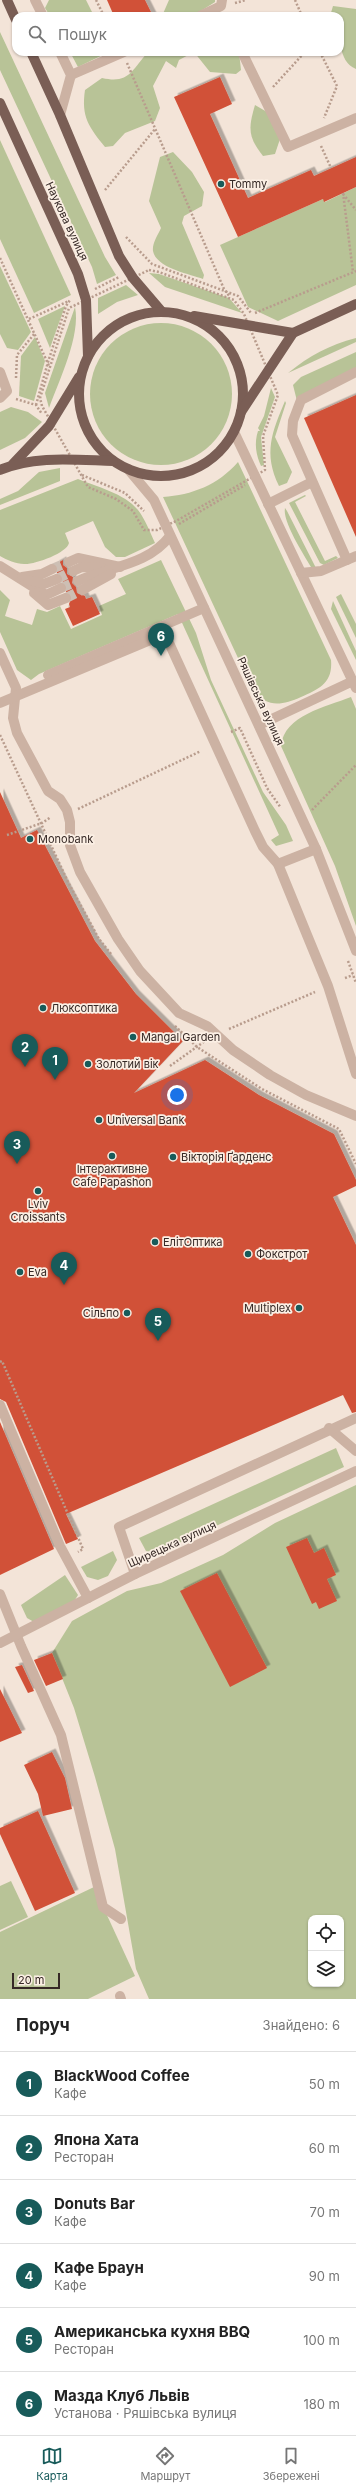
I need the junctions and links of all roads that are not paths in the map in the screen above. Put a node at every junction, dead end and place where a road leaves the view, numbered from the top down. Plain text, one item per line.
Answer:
1 (6, 0) edge
2 (35, 0) edge
3 (222, 3) edge
4 (12, 12) edge
5 (41, 12) edge
6 (207, 12) edge
7 (33, 56) edge
8 (62, 56) edge
9 (114, 56) edge
10 (244, 56) edge
11 (71, 75) junction
12 (0, 102) edge
13 (60, 114) junction
14 (356, 118) edge
15 (356, 304) edge
16 (162, 312) junction
17 (180, 314) junction
18 (293, 333) junction
19 (88, 356) junction
20 (0, 372) edge
21 (356, 372) edge
22 (82, 373) junction
23 (0, 398) edge
24 (241, 412) junction
25 (234, 432) junction
26 (113, 461) junction
27 (13, 464) junction
28 (128, 469) junction
29 (0, 470) edge
30 (312, 482) junction
31 (268, 504) junction
32 (170, 536) junction
33 (352, 558) edge
34 (0, 566) edge
35 (122, 568) junction
36 (301, 573) junction
37 (54, 574) tunnel mouth
38 (18, 578) junction
39 (61, 588) tunnel mouth
40 (66, 598) tunnel mouth
41 (204, 608) junction
42 (163, 630) junction
43 (0, 653) edge
44 (355, 685) edge
45 (16, 692) junction
46 (0, 703) edge
47 (259, 724) junction
48 (316, 849) junction
49 (278, 864) junction
50 (356, 951) edge
51 (356, 1074) edge
52 (356, 1116) edge
53 (0, 1405) edge
54 (356, 1418) edge
55 (329, 1428) junction
56 (356, 1452) edge
57 (356, 1471) edge
58 (135, 1574) junction
59 (0, 1594) edge
60 (88, 1598) junction
61 (17, 1634) junction
62 (0, 1643) edge
63 (121, 1919) dead end

1 - 4 main road
2 - 5 street
3 - 6 street
7 - 13 main road
8 - 11 street
9 - 11 street
10 - 14 street
11 - 13 street
12 - 19 main road, Наукова вулиця
13 - 16 main road
15 - 18 main road
16 - 17 main road
16 - 19 main road
17 - 18 main road
17 - 24 main road
18 - 24 main road
19 - 22 main road
20 - 23 street
21 - 30 street
22 - 26 main road
22 - 27 main road
24 - 25 main road
25 - 28 main road
25 - 31 street
26 - 27 main road
26 - 28 main road
27 - 29 main road
28 - 32 street, Ряшівська вулиця
30 - 31 street
30 - 33 street
31 - 36 street
32 - 35 street
32 - 41 street, Ряшівська вулиця
33 - 36 street
34 - 38 street
35 - 35 street
36 - 44 street
37 - 38 street
38 - 39 street
38 - 40 street
41 - 42 street
41 - 47 street, Ряшівська вулиця
42 - 45 street
42 - 49 street
43 - 45 street
44 - 47 street
45 - 46 street
45 - 52 street
47 - 48 street, Ряшівська вулиця
48 - 49 street
48 - 50 street, Ряшівська вулиця
49 - 51 street
53 - 60 street
54 - 55 street
55 - 56 street
55 - 58 street
57 - 58 street, Щирецька вулиця
58 - 60 street, Щирецька вулиця
59 - 61 street
60 - 61 street, Щирецька вулиця
61 - 62 street, Щирецька вулиця
61 - 63 street

